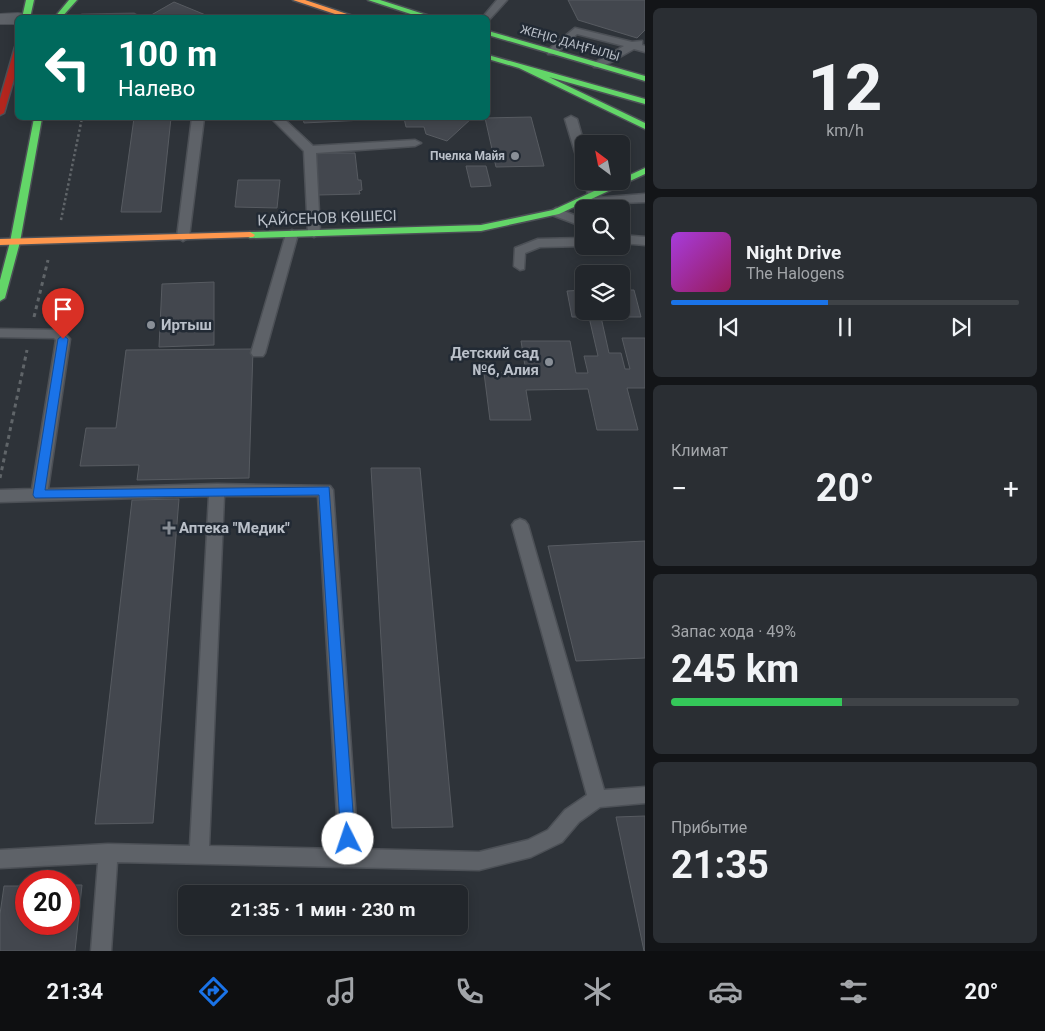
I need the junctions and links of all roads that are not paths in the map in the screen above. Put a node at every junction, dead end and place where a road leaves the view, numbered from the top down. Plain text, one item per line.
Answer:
1 (30, 0) edge
2 (60, 0) edge
3 (74, 0) edge
4 (297, 0) edge
5 (372, 0) edge
6 (502, 0) edge
7 (27, 15) edge
8 (58, 15) edge
9 (60, 15) edge
10 (346, 15) edge
11 (423, 15) edge
12 (490, 15) edge
13 (15, 18) edge
14 (0, 19) edge
15 (490, 34) edge
16 (645, 39) edge
17 (634, 46) junction
18 (645, 49) edge
19 (552, 52) junction
20 (15, 58) edge
21 (490, 58) edge
22 (598, 65) junction
23 (522, 67) junction
24 (5, 73) edge
25 (645, 79) edge
26 (645, 102) edge
27 (0, 113) edge
28 (570, 119) dead end
29 (38, 120) edge
30 (198, 120) edge
31 (279, 120) edge
32 (645, 126) edge
33 (575, 135) edge
34 (415, 143) dead end
35 (310, 150) junction
36 (645, 171) edge
37 (593, 190) edge
38 (594, 194) junction
39 (645, 198) edge
40 (580, 200) edge
41 (610, 200) edge
42 (575, 202) edge
43 (556, 212) junction
44 (575, 219) edge
45 (314, 233) junction
46 (292, 234) junction
47 (183, 237) junction
48 (630, 240) edge
49 (645, 241) edge
50 (0, 242) edge
51 (15, 242) junction
52 (575, 242) edge
53 (520, 266) dead end
54 (0, 298) edge
55 (0, 332) edge
56 (258, 353) dead end
57 (217, 490) junction
58 (39, 495) junction
59 (0, 496) edge
60 (520, 524) dead end
61 (645, 795) edge
62 (597, 799) junction
63 (108, 853) junction
64 (199, 855) junction
65 (349, 858) junction
66 (0, 859) edge
67 (101, 951) edge

1 - 7 main road
2 - 8 main road
3 - 9 main road
4 - 10 main road
5 - 11 main road
6 - 12 lane
13 - 14 street
15 - 19 main road, ЖЕҢІС ДАҢҒЫЛЫ
16 - 17 lane
17 - 18 lane
17 - 19 lane
17 - 22 lane
19 - 22 main road, ЖЕҢІС ДАҢҒЫЛЫ
20 - 24 main road
21 - 23 main road
22 - 25 main road, ЖЕҢІС ДАҢҒЫЛЫ
23 - 26 main road
23 - 32 main road
24 - 27 main road
28 - 33 lane
29 - 51 main road
30 - 47 lane
31 - 35 lane
34 - 35 lane
35 - 45 lane
36 - 38 main road, ҚАЙСЕНОВ КӨШЕСІ
37 - 38 lane
38 - 40 main road, ҚАЙСЕНОВ КӨШЕСІ
39 - 41 lane
42 - 43 main road, ҚАЙСЕНОВ КӨШЕСІ
43 - 44 lane
43 - 45 main road, ҚАЙСЕНОВ КӨШЕСІ
45 - 46 main road, ҚАЙСЕНОВ КӨШЕСІ
46 - 47 main road, ҚАЙСЕНОВ КӨШЕСІ
46 - 56 lane
47 - 51 main road, ҚАЙСЕНОВ КӨШЕСІ
48 - 49 lane
50 - 51 main road, ҚАЙСЕНОВ КӨШЕСІ
51 - 54 main road
52 - 53 lane
55 - 58 lane
57 - 58 lane
57 - 64 lane
57 - 65 lane
58 - 59 lane
60 - 62 lane
61 - 62 lane
62 - 65 lane
63 - 64 lane
63 - 66 lane
63 - 67 lane
64 - 65 lane

